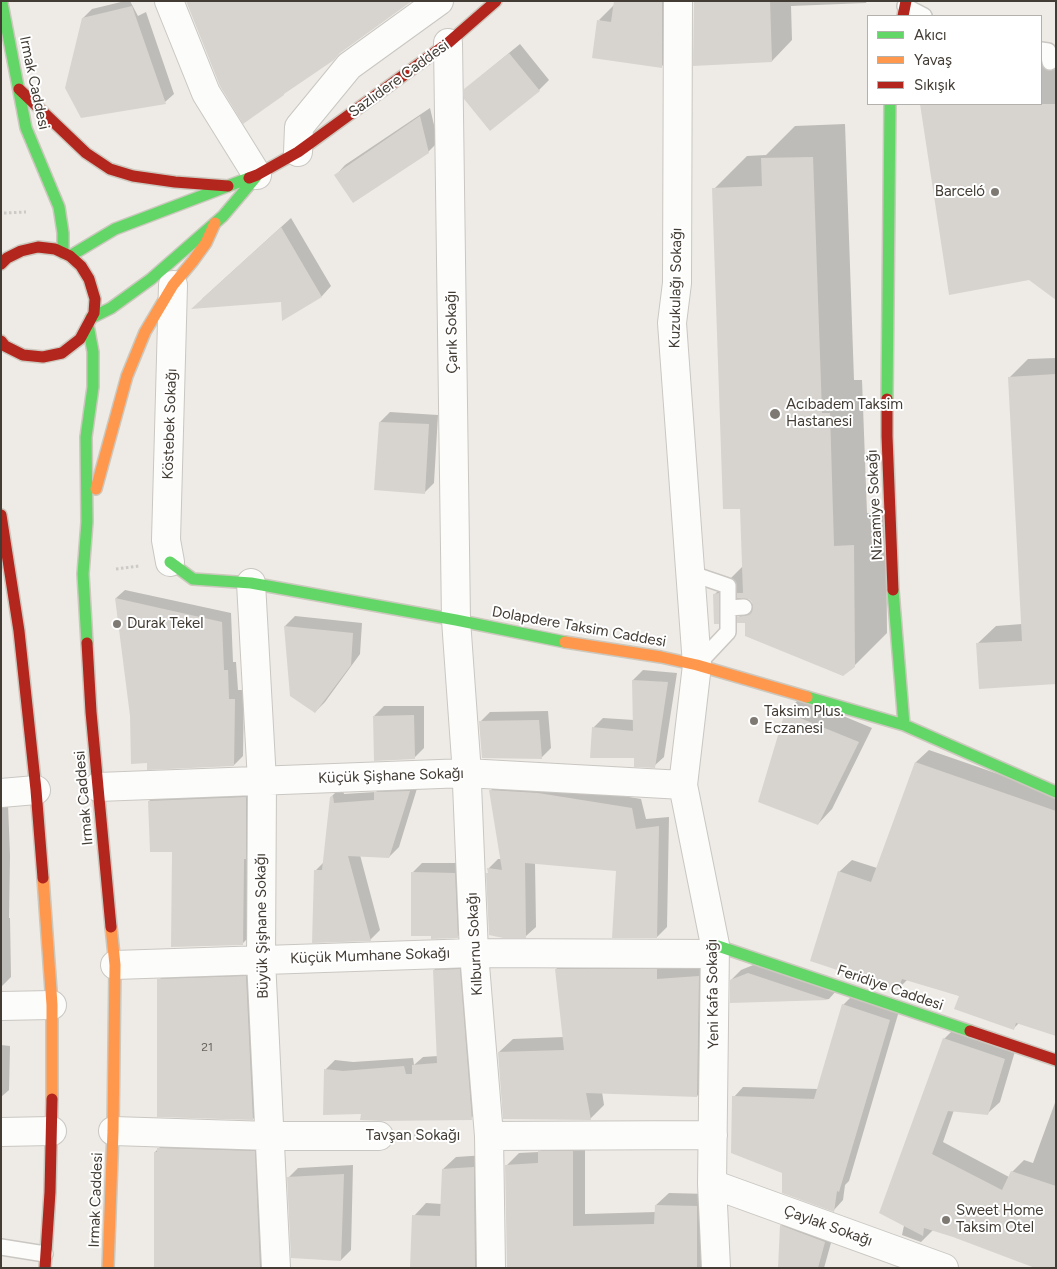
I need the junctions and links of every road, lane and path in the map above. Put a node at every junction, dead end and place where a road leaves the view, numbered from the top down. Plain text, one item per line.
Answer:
1 (17, 1) edge
2 (169, 1) edge
3 (439, 1) edge
4 (496, 1) edge
5 (678, 1) edge
6 (1, 3) edge
7 (905, 8) edge
8 (922, 15) edge
9 (448, 43) junction
10 (19, 90) junction
11 (890, 105) edge
12 (298, 152) junction
13 (257, 176) junction
14 (228, 186) junction
15 (216, 223) junction
16 (67, 255) junction
17 (1, 264) edge
18 (173, 285) junction
19 (90, 322) junction
20 (1, 341) edge
21 (1, 515) edge
22 (87, 522) junction
23 (3, 546) edge
24 (170, 562) junction
25 (690, 573) junction
26 (83, 574) junction
27 (251, 584) junction
28 (744, 607) dead end
29 (728, 608) junction
30 (456, 620) junction
31 (696, 665) junction
32 (904, 725) junction
33 (466, 773) junction
34 (262, 781) junction
35 (683, 785) junction
36 (98, 787) junction
37 (36, 790) junction
38 (1056, 792) edge
39 (1, 793) edge
40 (715, 950) junction
41 (474, 953) junction
42 (261, 960) junction
43 (115, 965) junction
44 (52, 1005) junction
45 (1, 1006) edge
46 (1056, 1060) edge
47 (52, 1131) junction
48 (113, 1131) junction
49 (1, 1132) edge
50 (713, 1135) junction
51 (270, 1136) junction
52 (379, 1136) joint
53 (489, 1136) junction
54 (712, 1184) junction
55 (1, 1247) edge
56 (45, 1261) edge
57 (108, 1268) edge
58 (276, 1268) edge
59 (491, 1268) edge
60 (716, 1268) edge
61 (944, 1268) edge

1 - 6 main road
2 - 13 street
3 - 12 street
4 - 9 main road, Sazlıdere Caddesi
5 - 25 street, Kuzukulağı Sokağı
6 - 10 main road, Irmak Caddesi
7 - 8 lane
9 - 12 main road, Sazlıdere Caddesi
9 - 30 street, Çarık Sokağı
10 - 14 main road
10 - 16 main road, Irmak Caddesi
11 - 32 main road, Nizamiye Sokağı
12 - 13 main road, Sazlıdere Caddesi
13 - 14 main road
13 - 15 main road
14 - 16 main road
15 - 18 main road
15 - 19 main road
16 - 17 main road
16 - 19 main road, Irmak Caddesi
18 - 22 main road
18 - 24 street, Köstebek Sokağı
19 - 20 main road
19 - 22 main road, Irmak Caddesi
21 - 23 main road
22 - 26 main road, Irmak Caddesi
23 - 37 main road
24 - 26 path
24 - 27 main road, Dolapdere Taksim Caddesi
25 - 29 lane
25 - 31 street, Kuzukulağı Sokağı
26 - 36 main road, Irmak Caddesi
27 - 30 main road, Dolapdere Taksim Caddesi
27 - 34 street, Büyük Şişhane Sokağı
28 - 29 lane
29 - 31 lane
30 - 31 main road, Dolapdere Taksim Caddesi
30 - 33 street, Kılburnu Sokağı
31 - 32 main road, Dolapdere Taksim Caddesi
31 - 35 street, Yeni Kafa Sokağı
32 - 38 main road, Dolapdere Taksim Caddesi
33 - 34 street, Küçük Şişhane Sokağı
33 - 35 street, Küçük Şişhane Sokağı
33 - 41 street, Kılburnu Sokağı
34 - 36 street, Küçük Şişhane Sokağı
34 - 42 street, Büyük Şişhane Sokağı
35 - 40 street, Yeni Kafa Sokağı
36 - 43 main road, Irmak Caddesi
37 - 39 street
37 - 44 main road
40 - 41 street, Küçük Mumhane Sokağı
40 - 46 main road, Feridiye Caddesi
40 - 50 street, Yeni Kafa Sokağı
41 - 42 street, Küçük Mumhane Sokağı
41 - 53 street, Kılburnu Sokağı
42 - 43 street, Küçük Mumhane Sokağı
42 - 51 street, Büyük Şişhane Sokağı
43 - 48 main road, Irmak Caddesi
44 - 45 street
44 - 47 main road
47 - 49 street
47 - 56 main road
48 - 51 street, Tavşan Sokağı
48 - 57 main road, Irmak Caddesi
50 - 53 street
50 - 54 street, Yeni Kafa Sokağı
51 - 52 street, Tavşan Sokağı
51 - 58 street, Büyük Şişhane Sokağı
52 - 53 path, Tavşan Sokağı
53 - 59 street, Kılburnu Sokağı
54 - 60 street, Yeni Kafa Sokağı
54 - 61 street, Çaylak Sokağı
55 - 56 lane

